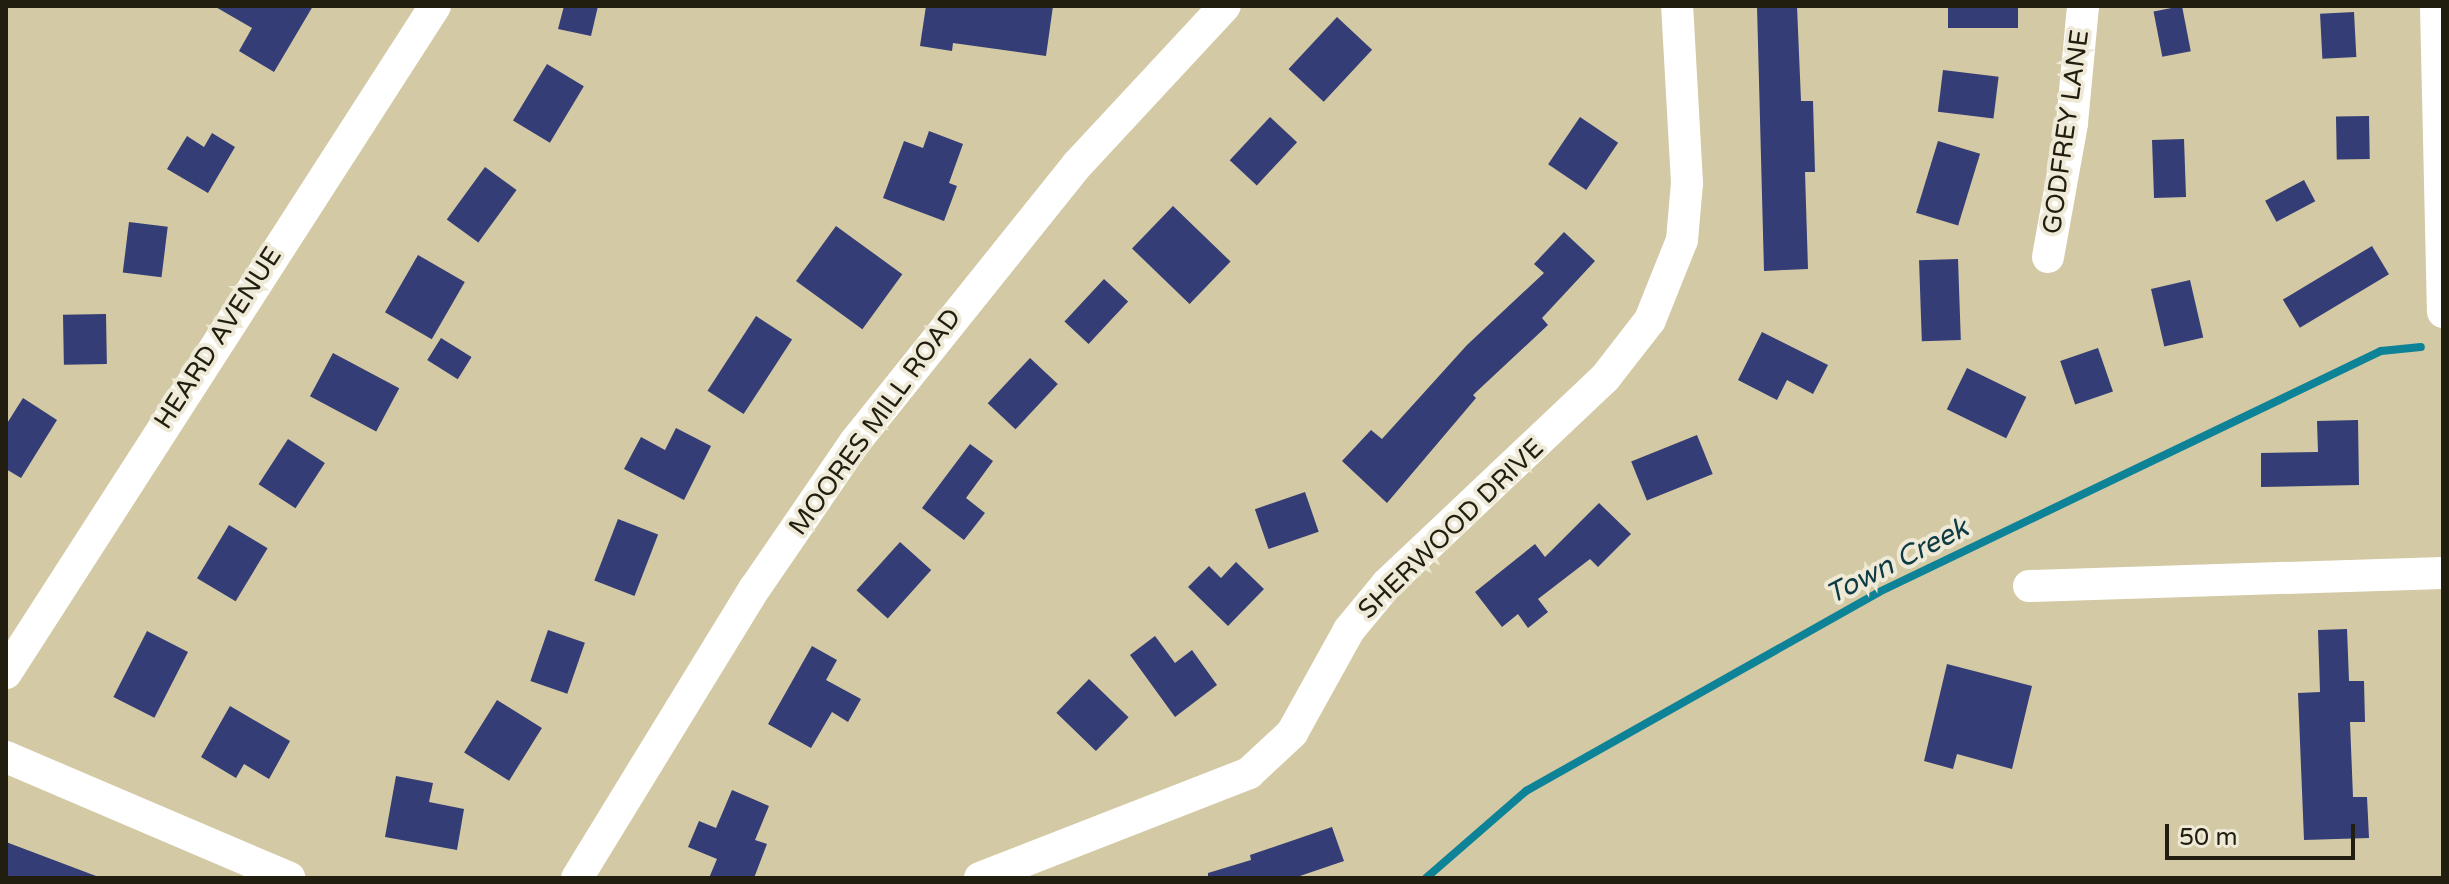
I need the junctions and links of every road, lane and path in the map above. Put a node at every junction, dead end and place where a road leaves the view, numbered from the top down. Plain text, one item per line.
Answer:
1 (435, 6) edge
2 (1225, 6) edge
3 (1677, 6) edge
4 (2083, 6) edge
5 (2436, 6) edge
6 (2440, 42) edge
7 (2048, 257) dead end
8 (2443, 312) edge
9 (2443, 573) edge
10 (2029, 586) dead end
11 (6, 673) edge
12 (6, 757) edge
13 (289, 878) edge
14 (577, 878) edge
15 (980, 878) edge

1 - 11 street, HEARD AVENUE
2 - 14 street, MOORES MILL ROAD
3 - 15 street, SHERWOOD DRIVE
4 - 7 street, GODFREY LANE
5 - 6 street
6 - 8 street
9 - 10 street
12 - 13 street

